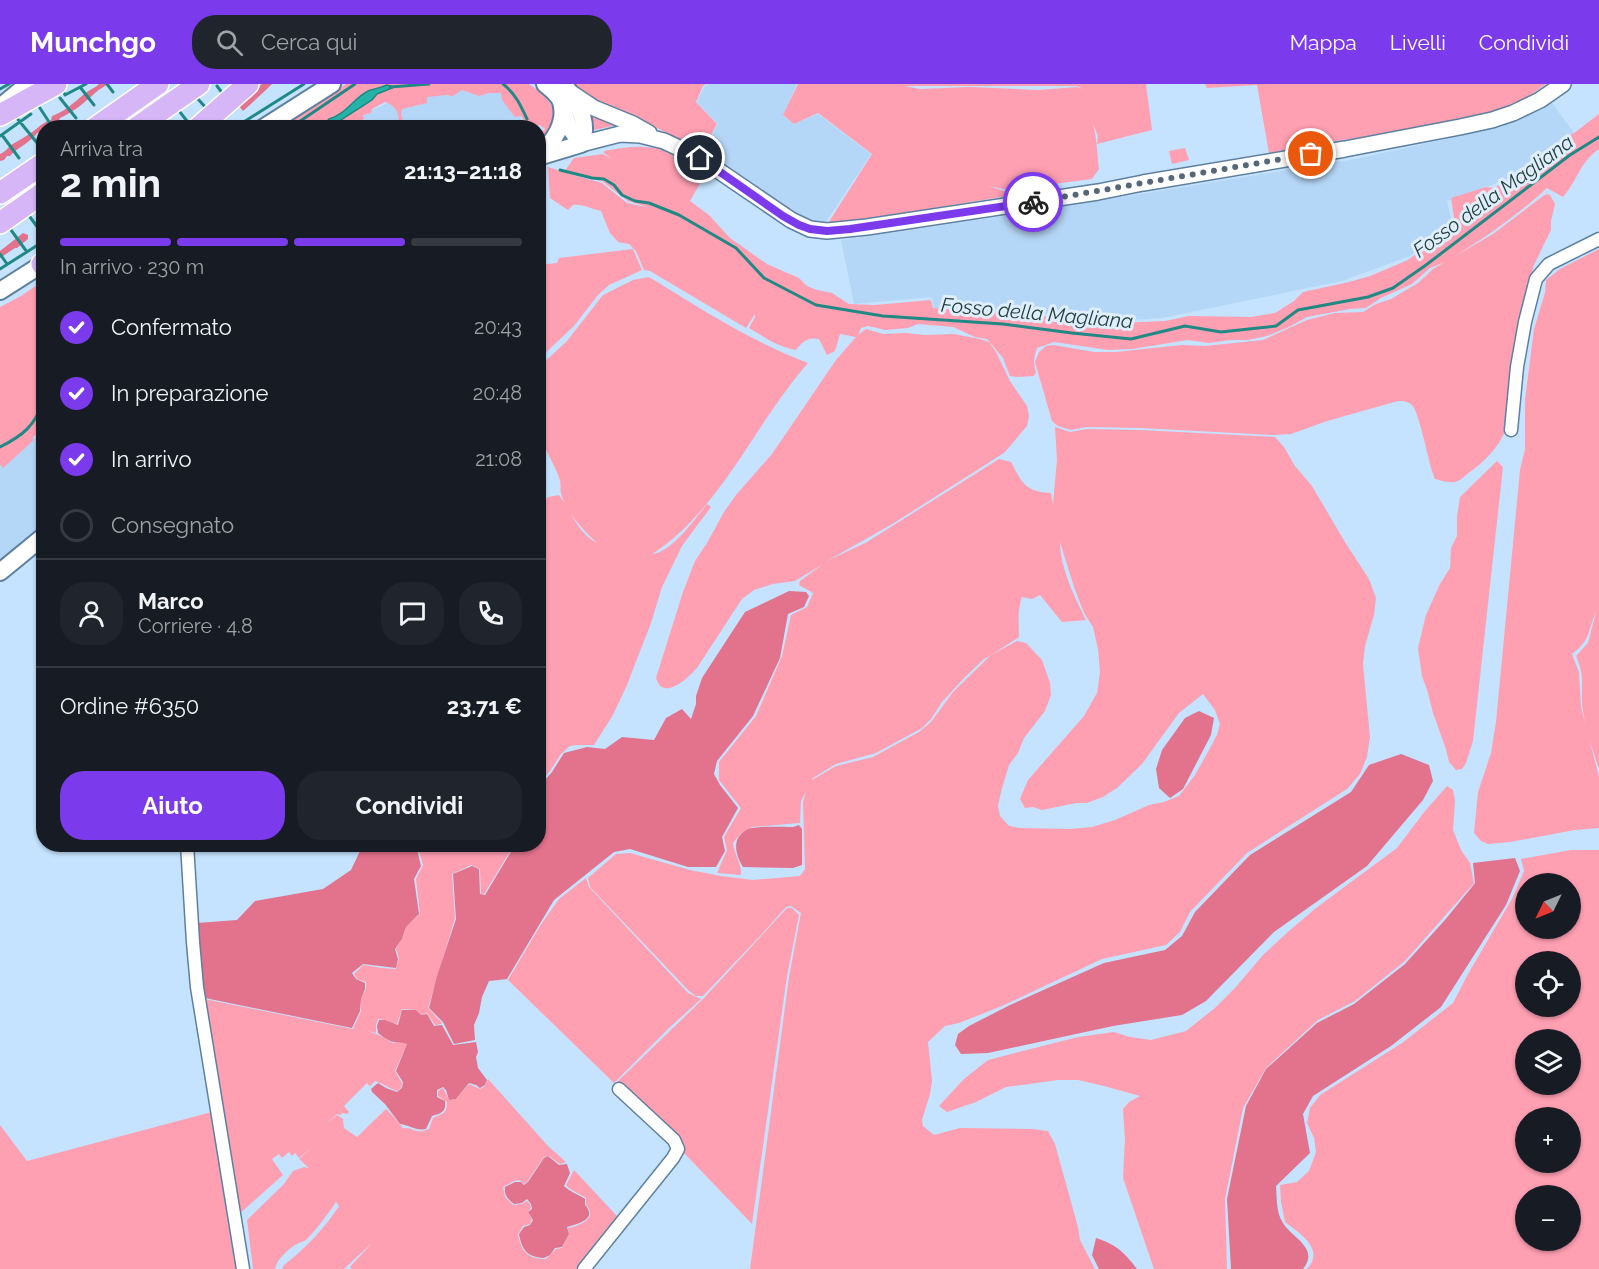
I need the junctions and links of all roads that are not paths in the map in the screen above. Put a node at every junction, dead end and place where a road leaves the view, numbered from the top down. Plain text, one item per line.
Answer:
1 (28, 84) edge
2 (56, 84) edge
3 (158, 84) edge
4 (199, 84) edge
5 (248, 84) edge
6 (332, 84) edge
7 (545, 84) edge
8 (1563, 84) edge
9 (565, 92) edge
10 (0, 107) edge
11 (0, 115) edge
12 (106, 120) edge
13 (147, 120) edge
14 (207, 120) edge
15 (276, 120) edge
16 (660, 139) junction
17 (581, 144) junction
18 (546, 148) edge
19 (546, 153) edge
20 (36, 169) edge
21 (0, 194) edge
22 (36, 198) edge
23 (0, 223) edge
24 (1599, 239) edge
25 (36, 268) edge
26 (0, 291) edge
27 (1511, 430) dead end
28 (36, 543) edge
29 (0, 572) edge
30 (187, 852) edge
31 (619, 1089) dead end
32 (243, 1269) edge
33 (584, 1269) edge

1 - 10 main road
2 - 11 highway
3 - 12 highway
4 - 13 highway
5 - 14 highway
6 - 15 main road
7 - 9 main road
8 - 16 street
9 - 16 street
9 - 17 main road
9 - 18 main road
16 - 17 street
17 - 19 main road
20 - 21 highway
22 - 23 highway
24 - 27 street
25 - 26 main road
28 - 29 main road
30 - 32 street
31 - 33 street

